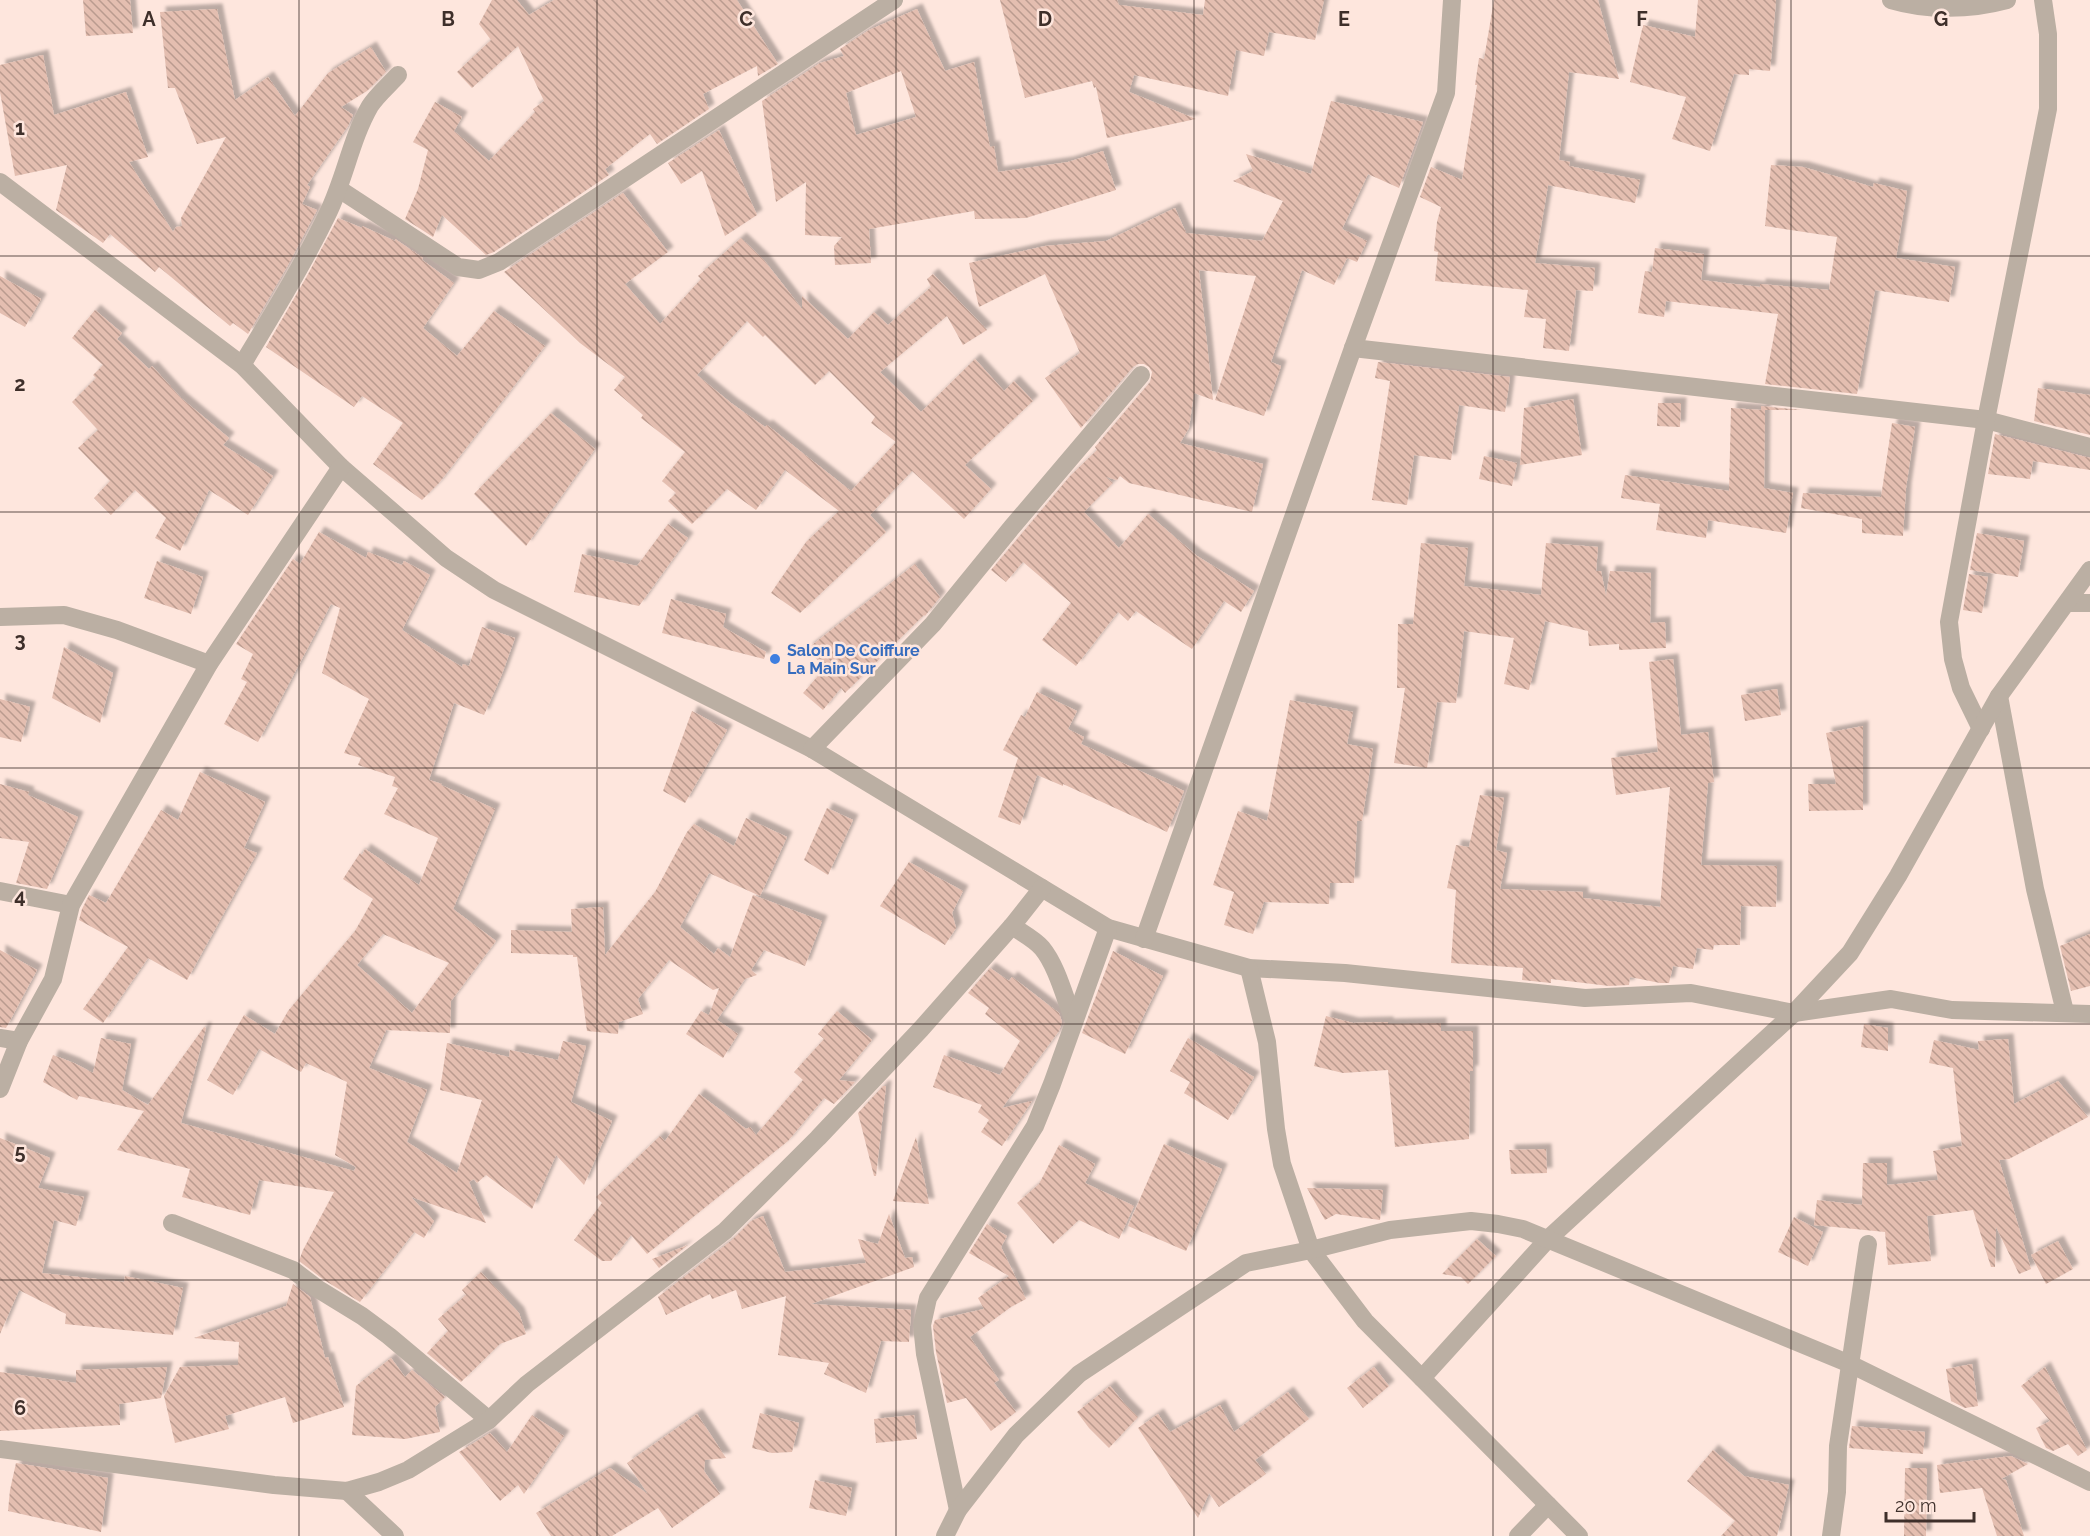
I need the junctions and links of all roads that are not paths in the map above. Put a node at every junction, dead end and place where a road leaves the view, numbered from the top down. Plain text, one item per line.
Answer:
1 (894, 0) edge
2 (1452, 0) edge
3 (1891, 0) edge
4 (2007, 0) edge
5 (2043, 0) edge
6 (398, 75) dead end
7 (0, 182) edge
8 (339, 189) junction
9 (1353, 348) junction
10 (242, 365) junction
11 (1141, 375) dead end
12 (1986, 420) junction
13 (2090, 447) edge
14 (341, 467) junction
15 (2090, 570) edge
16 (2067, 603) junction
17 (2090, 603) edge
18 (0, 616) edge
19 (209, 664) junction
20 (2000, 696) junction
21 (1981, 729) junction
22 (813, 749) junction
23 (1042, 888) junction
24 (0, 891) edge
25 (71, 905) junction
26 (1012, 926) junction
27 (1108, 928) junction
28 (1144, 939) junction
29 (1249, 968) junction
30 (2065, 1012) junction
31 (1794, 1013) junction
32 (2090, 1014) edge
33 (1074, 1021) junction
34 (0, 1038) edge
35 (19, 1041) junction
36 (0, 1089) edge
37 (172, 1223) dead end
38 (1548, 1239) junction
39 (1868, 1244) dead end
40 (1311, 1250) junction
41 (1850, 1364) junction
42 (1422, 1378) junction
43 (489, 1420) junction
44 (0, 1449) edge
45 (2090, 1482) edge
46 (347, 1491) junction
47 (1548, 1505) junction
48 (958, 1510) junction
49 (395, 1536) edge
50 (945, 1536) edge
51 (1518, 1536) edge
52 (1579, 1536) edge
53 (1831, 1536) edge

1 - 8 street
2 - 9 street
3 - 4 street
5 - 12 street
6 - 8 street
7 - 10 street
8 - 10 street
9 - 12 street
9 - 28 street
10 - 14 street
11 - 22 street
12 - 13 street
12 - 21 street
14 - 19 street
14 - 22 street
15 - 16 street
16 - 17 street
16 - 20 street
18 - 19 street
19 - 25 street
20 - 21 street
20 - 30 street
21 - 31 street
22 - 23 street
23 - 26 street
23 - 27 street
24 - 25 street
25 - 35 street
26 - 33 street
26 - 43 street
27 - 28 street
27 - 33 street
28 - 29 street
29 - 31 street
29 - 40 street
30 - 31 street
30 - 32 street
31 - 38 street
33 - 48 street
34 - 35 street
35 - 36 street
37 - 43 street
38 - 40 street
38 - 41 street
38 - 42 street
39 - 41 street
40 - 42 street
40 - 48 street
41 - 45 street
41 - 53 street
42 - 47 street
43 - 46 street
44 - 46 street
46 - 49 street
47 - 51 street
47 - 52 street
48 - 50 street

